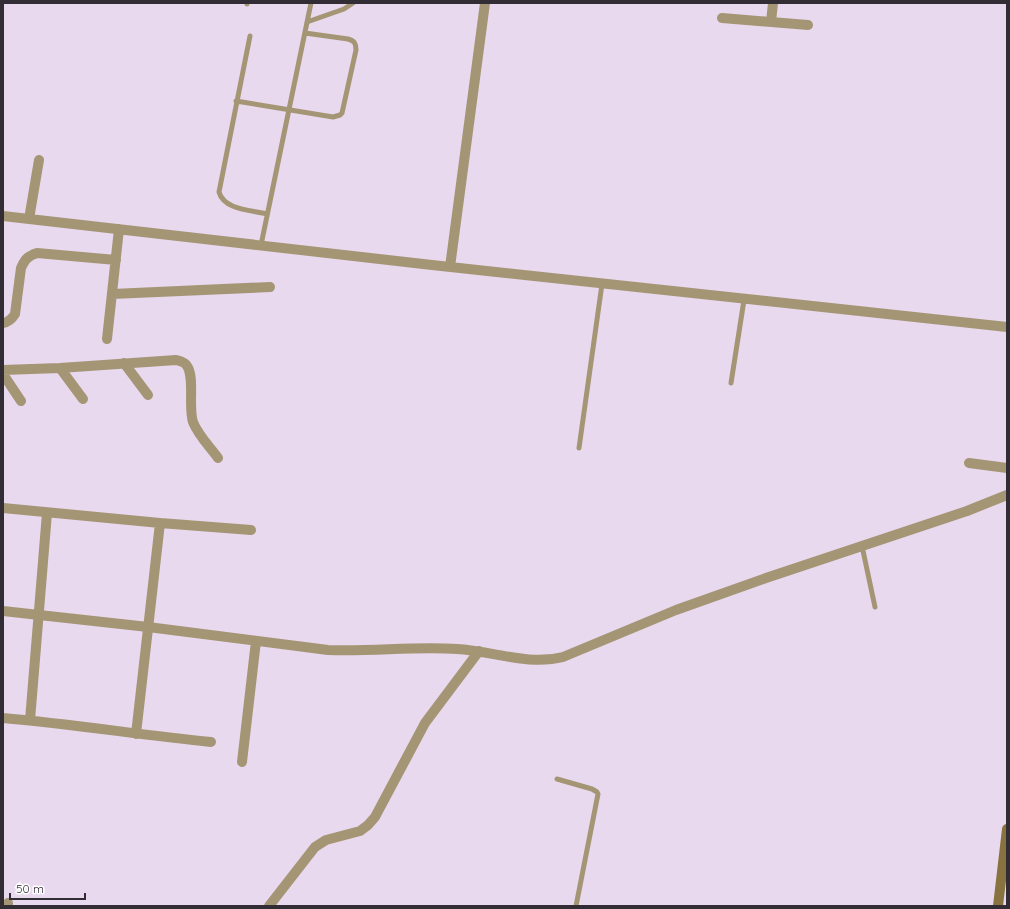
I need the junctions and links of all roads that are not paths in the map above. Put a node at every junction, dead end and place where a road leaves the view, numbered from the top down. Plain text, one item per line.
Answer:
1 (311, 3) edge
2 (353, 3) edge
3 (485, 3) edge
4 (773, 3) edge
5 (722, 18) dead end
6 (307, 22) junction
7 (771, 22) junction
8 (808, 25) dead end
9 (305, 33) junction
10 (250, 36) dead end
11 (236, 101) junction
12 (289, 110) junction
13 (39, 160) dead end
14 (267, 214) junction
15 (3, 216) edge
16 (29, 219) junction
17 (119, 229) junction
18 (261, 245) junction
19 (116, 260) junction
20 (450, 267) junction
21 (602, 284) junction
22 (270, 287) dead end
23 (112, 294) junction
24 (744, 300) junction
25 (3, 322) edge
26 (1007, 327) edge
27 (106, 339) dead end
28 (124, 363) junction
29 (60, 368) junction
30 (3, 370) edge
31 (3, 374) edge
32 (731, 383) dead end
33 (148, 395) dead end
34 (83, 399) dead end
35 (21, 401) dead end
36 (579, 448) dead end
37 (218, 458) dead end
38 (969, 463) dead end
39 (1007, 468) edge
40 (1007, 495) edge
41 (3, 508) edge
42 (47, 513) junction
43 (160, 523) junction
44 (251, 530) dead end
45 (862, 546) junction
46 (876, 607) dead end
47 (3, 611) edge
48 (38, 616) junction
49 (148, 627) junction
50 (256, 641) junction
51 (479, 651) junction
52 (3, 718) edge
53 (30, 720) junction
54 (136, 734) junction
55 (211, 742) dead end
56 (242, 762) dead end
57 (557, 779) dead end
58 (1007, 829) edge
59 (1001, 899) edge
60 (269, 906) edge
61 (576, 906) edge

1 - 6 lane
2 - 6 lane
3 - 20 street
4 - 7 street
5 - 7 street
6 - 9 lane
7 - 8 street
9 - 12 lane
9 - 12 lane
10 - 11 lane
11 - 12 lane
11 - 14 lane
12 - 14 lane
13 - 16 street
14 - 18 lane
15 - 16 street
16 - 17 street
17 - 18 street
17 - 19 street
18 - 20 street
19 - 23 street
19 - 25 street
20 - 21 street
21 - 24 street
21 - 36 lane
22 - 23 street
23 - 27 street
24 - 26 street
24 - 32 lane
28 - 29 street
28 - 33 street
28 - 37 street
29 - 30 street
29 - 34 street
31 - 35 street
38 - 39 street
40 - 45 street
41 - 42 street
42 - 43 street
42 - 48 street
43 - 44 street
43 - 49 street
45 - 46 lane
45 - 51 street
47 - 48 street
48 - 49 street
48 - 53 street
49 - 50 street
49 - 54 street
50 - 51 street
50 - 56 street
51 - 60 street
52 - 53 street
53 - 54 street
54 - 55 street
57 - 61 lane
58 - 59 street

